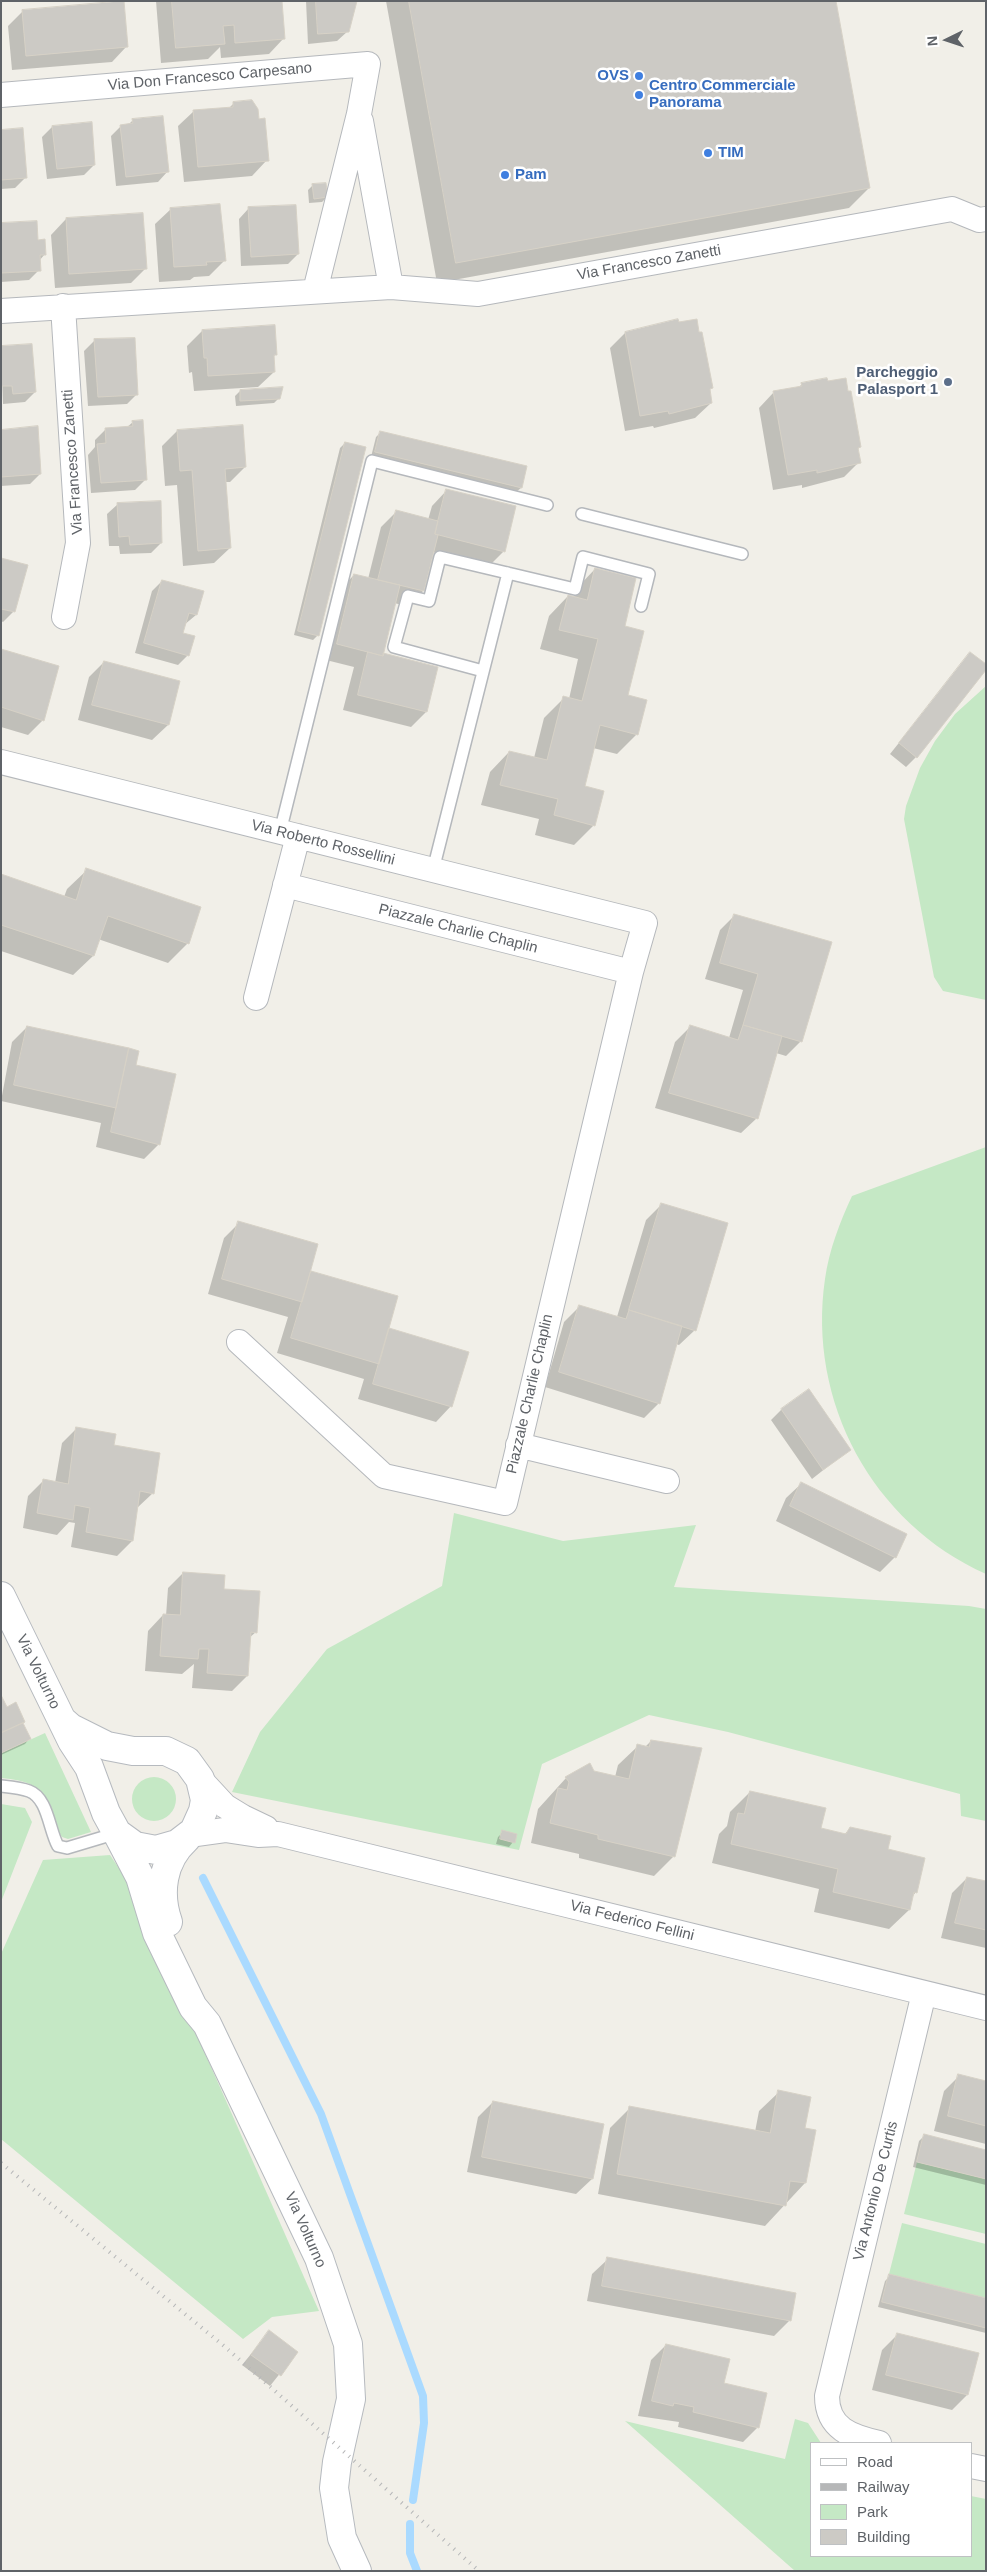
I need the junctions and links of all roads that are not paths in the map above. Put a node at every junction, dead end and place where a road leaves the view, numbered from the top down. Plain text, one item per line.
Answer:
1 (1, 95) edge
2 (359, 114) junction
3 (986, 219) edge
4 (391, 287) junction
5 (315, 291) junction
6 (63, 306) junction
7 (1, 311) edge
8 (547, 505) dead end
9 (582, 514) dead end
10 (742, 554) dead end
11 (508, 573) junction
12 (641, 606) dead end
13 (64, 617) dead end
14 (483, 671) junction
15 (1, 762) edge
16 (289, 834) junction
17 (433, 870) junction
18 (285, 885) junction
19 (645, 923) joint
20 (632, 972) junction
21 (256, 998) dead end
22 (239, 1342) dead end
23 (518, 1445) junction
24 (667, 1481) dead end
25 (1, 1596) edge
26 (63, 1721) junction
27 (143, 1750) junction
28 (200, 1779) junction
29 (1, 1786) edge
30 (112, 1823) junction
31 (278, 1834) junction
32 (188, 1837) junction
33 (924, 1993) junction
34 (986, 2008) edge
35 (207, 2024) junction
36 (875, 2442) edge
37 (972, 2466) edge
38 (986, 2469) edge
39 (357, 2571) edge

1 - 2 street, Via Don Francesco Carpesano
2 - 4 street
2 - 5 street
3 - 4 street, Via Francesco Zanetti
4 - 5 street, Via Francesco Zanetti
5 - 6 street, Via Francesco Zanetti
6 - 7 street, Via Francesco Zanetti
6 - 13 street, Via Francesco Zanetti
8 - 16 lane
9 - 10 lane
11 - 12 lane
11 - 14 lane
11 - 14 lane
14 - 17 lane
15 - 16 street, Via Roberto Rossellini
16 - 17 street, Via Roberto Rossellini
16 - 18 street
17 - 19 street, Via Roberto Rossellini
18 - 20 street, Piazzale Charlie Chaplin
18 - 21 street
19 - 20 street, Piazzale Charlie Chaplin
20 - 23 street, Piazzale Charlie Chaplin
22 - 23 street, Piazzale Charlie Chaplin
23 - 24 street
25 - 26 street, Via Volturno
26 - 27 street, Via Volturno
26 - 30 street, Via Volturno
27 - 28 street, Via Volturno
27 - 30 street, Via Volturno
28 - 31 street, Via Federico Fellini
28 - 32 street, Via Volturno
29 - 30 lane
30 - 32 street
30 - 35 street, Via Volturno
31 - 32 street, Via Federico Fellini
31 - 33 street, Via Federico Fellini
32 - 35 street, Via Volturno
33 - 34 street, Via Federico Fellini
33 - 36 street, Via Antonio De Curtis
35 - 39 street, Via Volturno
37 - 38 street

